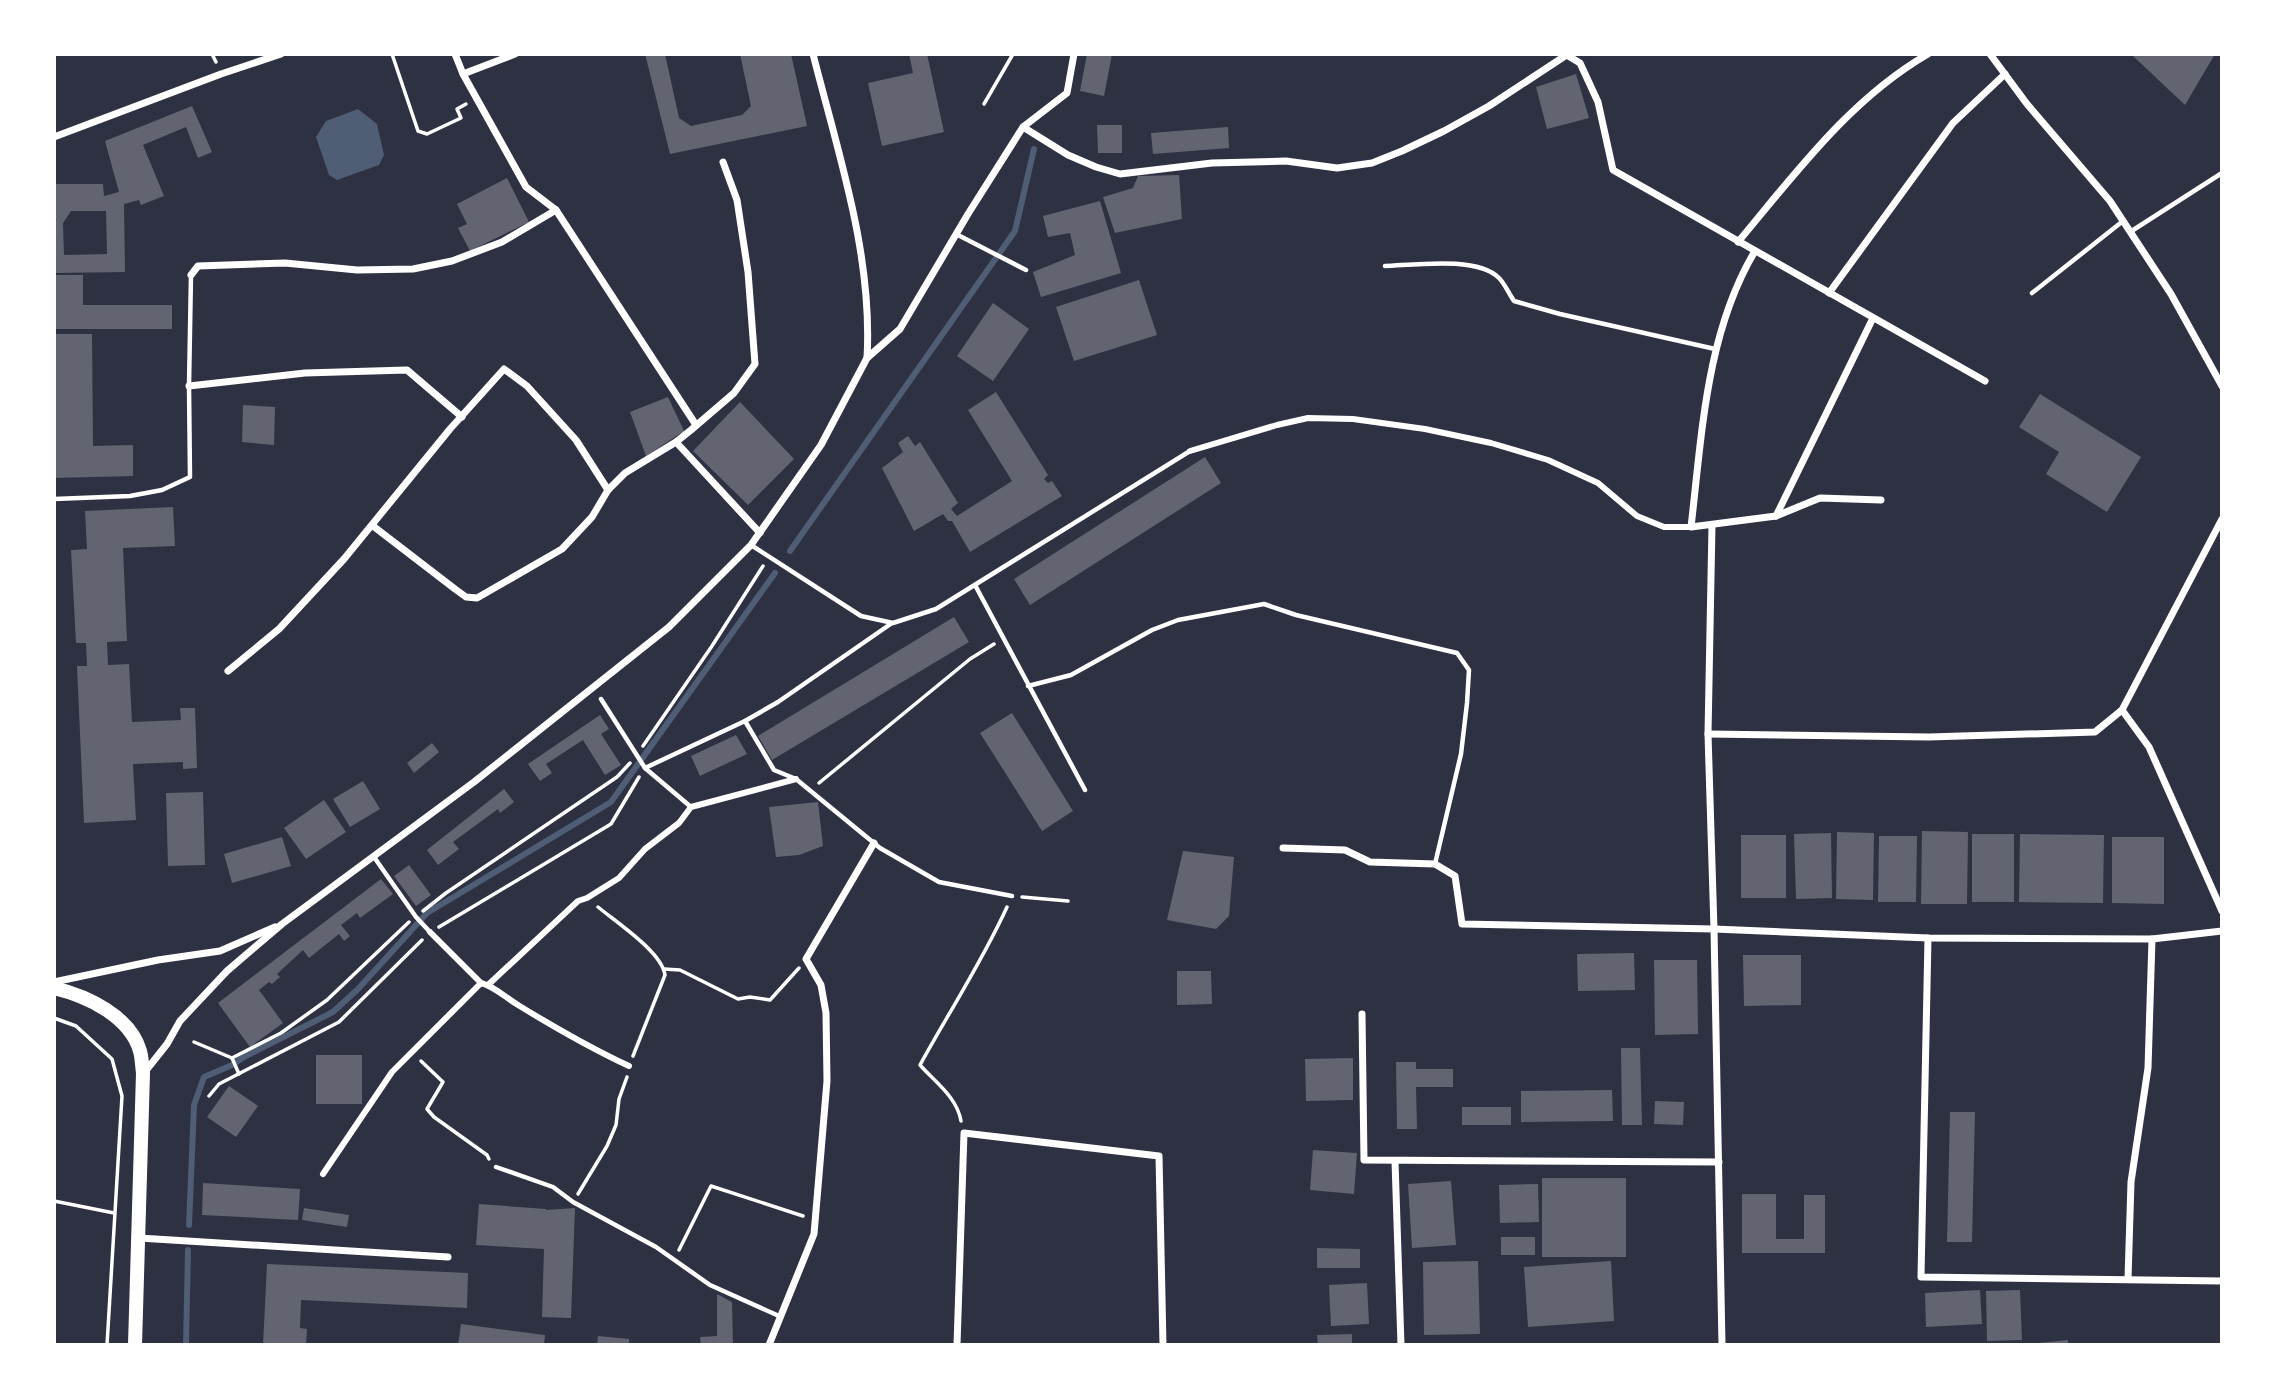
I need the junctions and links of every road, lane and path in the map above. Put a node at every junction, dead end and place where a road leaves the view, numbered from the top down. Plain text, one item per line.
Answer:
1 (281, 54) edge
2 (392, 54) edge
3 (455, 54) edge
4 (515, 54) edge
5 (813, 54) edge
6 (1013, 54) edge
7 (1074, 54) edge
8 (1928, 54) edge
9 (1990, 54) edge
10 (1565, 55) edge
11 (463, 74) junction
12 (2005, 74) junction
13 (477, 99) junction
14 (984, 104) dead end
15 (1023, 127) junction
16 (54, 138) edge
17 (723, 162) dead end
18 (2222, 173) edge
19 (556, 210) junction
20 (2123, 221) junction
21 (2130, 232) junction
22 (956, 234) junction
23 (1738, 242) junction
24 (1755, 251) junction
25 (1385, 266) dead end
26 (1026, 270) dead end
27 (191, 275) joint
28 (1829, 293) junction
29 (2032, 293) dead end
30 (1873, 318) junction
31 (1715, 349) junction
32 (867, 358) junction
33 (1985, 381) dead end
34 (188, 386) junction
35 (2222, 386) edge
36 (462, 417) junction
37 (696, 425) junction
38 (676, 442) junction
39 (1191, 451) joint
40 (608, 490) junction
41 (54, 499) edge
42 (1881, 500) dead end
43 (1776, 516) junction
44 (2222, 519) edge
45 (1713, 525) junction
46 (373, 526) junction
47 (1690, 527) junction
48 (760, 533) junction
49 (751, 545) junction
50 (766, 554) junction
51 (975, 585) junction
52 (893, 622) junction
53 (1003, 638) junction
54 (228, 671) dead end
55 (1028, 686) junction
56 (601, 699) dead end
57 (2122, 710) junction
58 (745, 721) junction
59 (1708, 734) junction
60 (638, 757) junction
61 (644, 767) junction
62 (796, 779) junction
63 (809, 790) junction
64 (1085, 790) dead end
65 (691, 807) junction
66 (874, 843) junction
67 (1283, 848) dead end
68 (373, 857) junction
69 (1435, 864) junction
70 (1012, 896) junction
71 (587, 898) junction
72 (1068, 901) dead end
73 (2222, 911) edge
74 (417, 918) junction
75 (282, 924) junction
76 (1714, 929) junction
77 (2222, 931) edge
78 (430, 932) junction
79 (1928, 938) junction
80 (2152, 939) junction
81 (806, 958) junction
82 (664, 969) junction
83 (54, 982) edge
84 (485, 984) junction
85 (54, 988) edge
86 (1362, 1014) dead end
87 (54, 1018) edge
88 (194, 1042) dead end
89 (412, 1053) junction
90 (233, 1059) junction
91 (629, 1066) junction
92 (143, 1073) junction
93 (238, 1073) junction
94 (209, 1096) dead end
95 (964, 1133) junction
96 (1395, 1161) junction
97 (1718, 1162) junction
98 (496, 1167) joint
99 (323, 1174) dead end
100 (54, 1201) edge
101 (573, 1202) junction
102 (114, 1213) junction
103 (815, 1219) junction
104 (139, 1237) junction
105 (448, 1257) dead end
106 (674, 1261) junction
107 (2129, 1279) junction
108 (2222, 1281) edge
109 (779, 1316) junction
110 (107, 1345) edge
111 (135, 1345) edge
112 (769, 1345) edge
113 (957, 1345) edge
114 (1163, 1345) edge
115 (1401, 1345) edge
116 (1722, 1345) edge

1 - 16 street
2 - 13 path
3 - 11 street
4 - 11 street
5 - 32 street
6 - 14 path
7 - 15 street
8 - 23 street
9 - 12 street
10 - 15 street
10 - 23 street
11 - 13 street
12 - 20 street
12 - 28 street
13 - 19 street
15 - 22 street
17 - 37 street
18 - 21 lane
19 - 27 street
19 - 37 street
20 - 21 street
20 - 29 lane
21 - 35 street
22 - 26 lane
22 - 32 street
23 - 24 street
24 - 28 street
24 - 31 street
25 - 31 lane
27 - 34 lane
28 - 30 street
30 - 33 street
30 - 43 street
31 - 47 street
32 - 48 street
34 - 36 street
34 - 41 lane
36 - 40 street
36 - 46 street
37 - 38 street
38 - 40 street
38 - 48 street
39 - 47 street
39 - 51 lane
40 - 46 street
42 - 43 street
43 - 45 street
44 - 57 street
45 - 47 street
45 - 59 street
46 - 54 street
48 - 49 street
49 - 50 lane
49 - 68 street
50 - 52 lane
50 - 60 path
51 - 52 lane
51 - 53 lane
52 - 58 lane
53 - 55 lane
53 - 63 path
55 - 64 lane
55 - 69 lane
56 - 60 lane
57 - 59 street
57 - 73 street
58 - 61 lane
58 - 62 lane
59 - 76 street
60 - 61 lane
60 - 74 path
61 - 65 lane
61 - 78 path
62 - 63 lane
62 - 65 street
63 - 66 lane
65 - 71 street
66 - 70 lane
66 - 81 street
67 - 69 street
68 - 74 lane
68 - 75 street
69 - 76 street
70 - 72 path
70 - 95 path
71 - 82 path
71 - 84 street
74 - 78 lane
74 - 90 path
75 - 83 street
75 - 92 street
76 - 79 street
76 - 97 street
77 - 80 street
78 - 84 street
78 - 93 path
79 - 80 street
79 - 107 street
80 - 107 street
81 - 82 path
81 - 103 street
82 - 91 path
84 - 89 street
84 - 91 street
85 - 92 main road
86 - 96 street
87 - 102 path
88 - 90 path
89 - 98 path
89 - 99 street
90 - 93 path
91 - 101 path
92 - 104 main road
93 - 94 path
95 - 113 street
95 - 114 street
96 - 97 street
96 - 115 street
97 - 116 street
98 - 101 lane
100 - 102 path
101 - 106 lane
102 - 110 path
103 - 106 path
103 - 109 street
104 - 105 street
104 - 111 main road
106 - 109 lane
107 - 108 street
109 - 112 street

